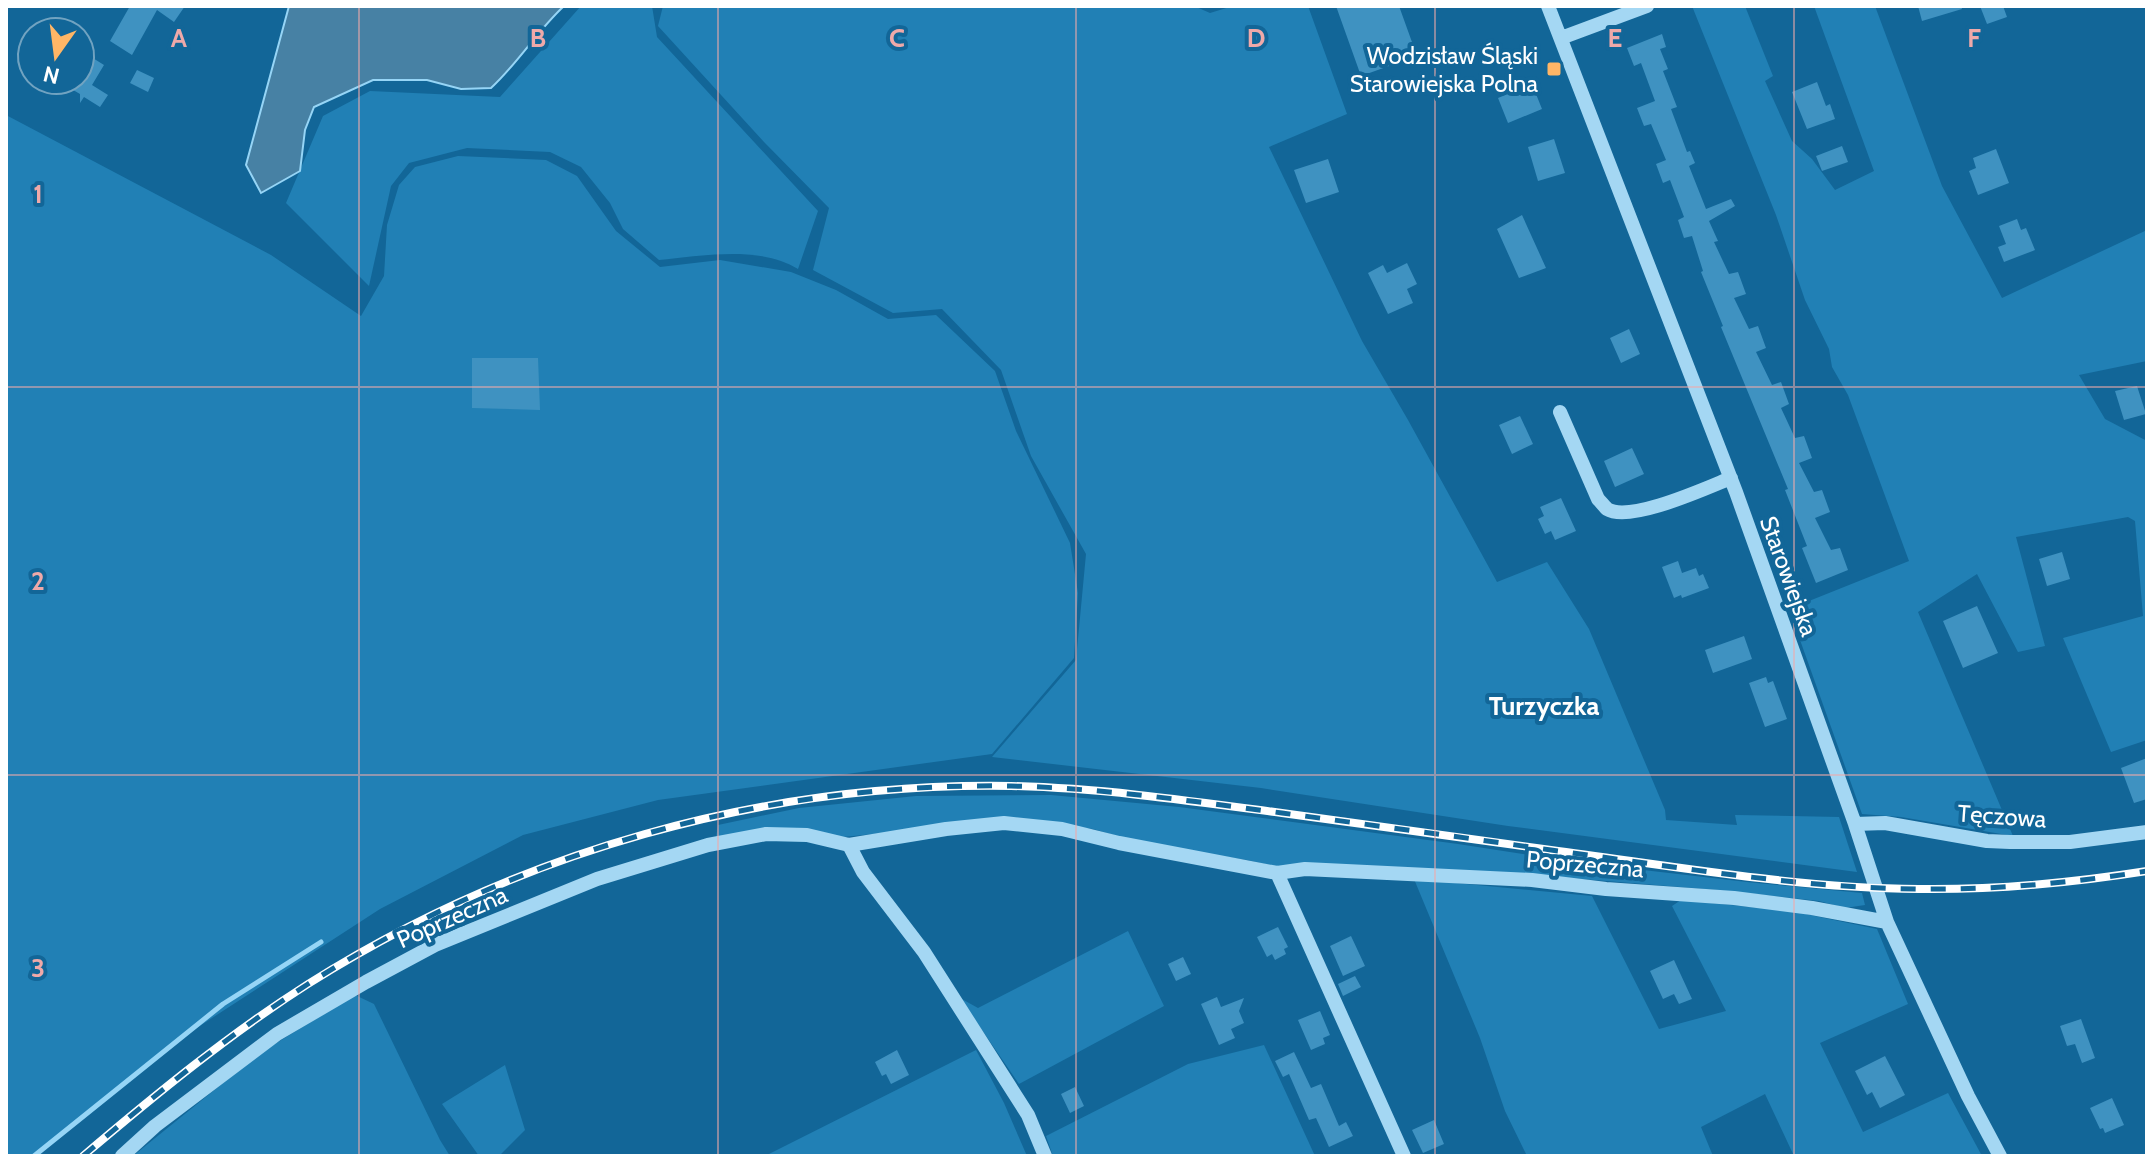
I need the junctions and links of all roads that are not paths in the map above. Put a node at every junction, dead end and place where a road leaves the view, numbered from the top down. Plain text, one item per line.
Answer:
1 (1548, 6) edge
2 (1647, 6) edge
3 (1561, 38) junction
4 (1560, 412) dead end
5 (1731, 478) junction
6 (1855, 824) junction
7 (2147, 832) edge
8 (849, 845) junction
9 (1277, 873) junction
10 (1887, 922) junction
11 (122, 1156) edge
12 (1045, 1156) edge
13 (1404, 1156) edge
14 (2000, 1156) edge

1 - 3 street, Starowiejska
2 - 3 street
3 - 5 street, Starowiejska
4 - 5 street
5 - 6 street, Starowiejska
6 - 7 street, Tęczowa
6 - 10 street, Starowiejska
8 - 9 street, Poprzeczna
8 - 11 street, Poprzeczna
8 - 12 street
9 - 10 street, Poprzeczna
9 - 13 street
10 - 14 street, Starowiejska

